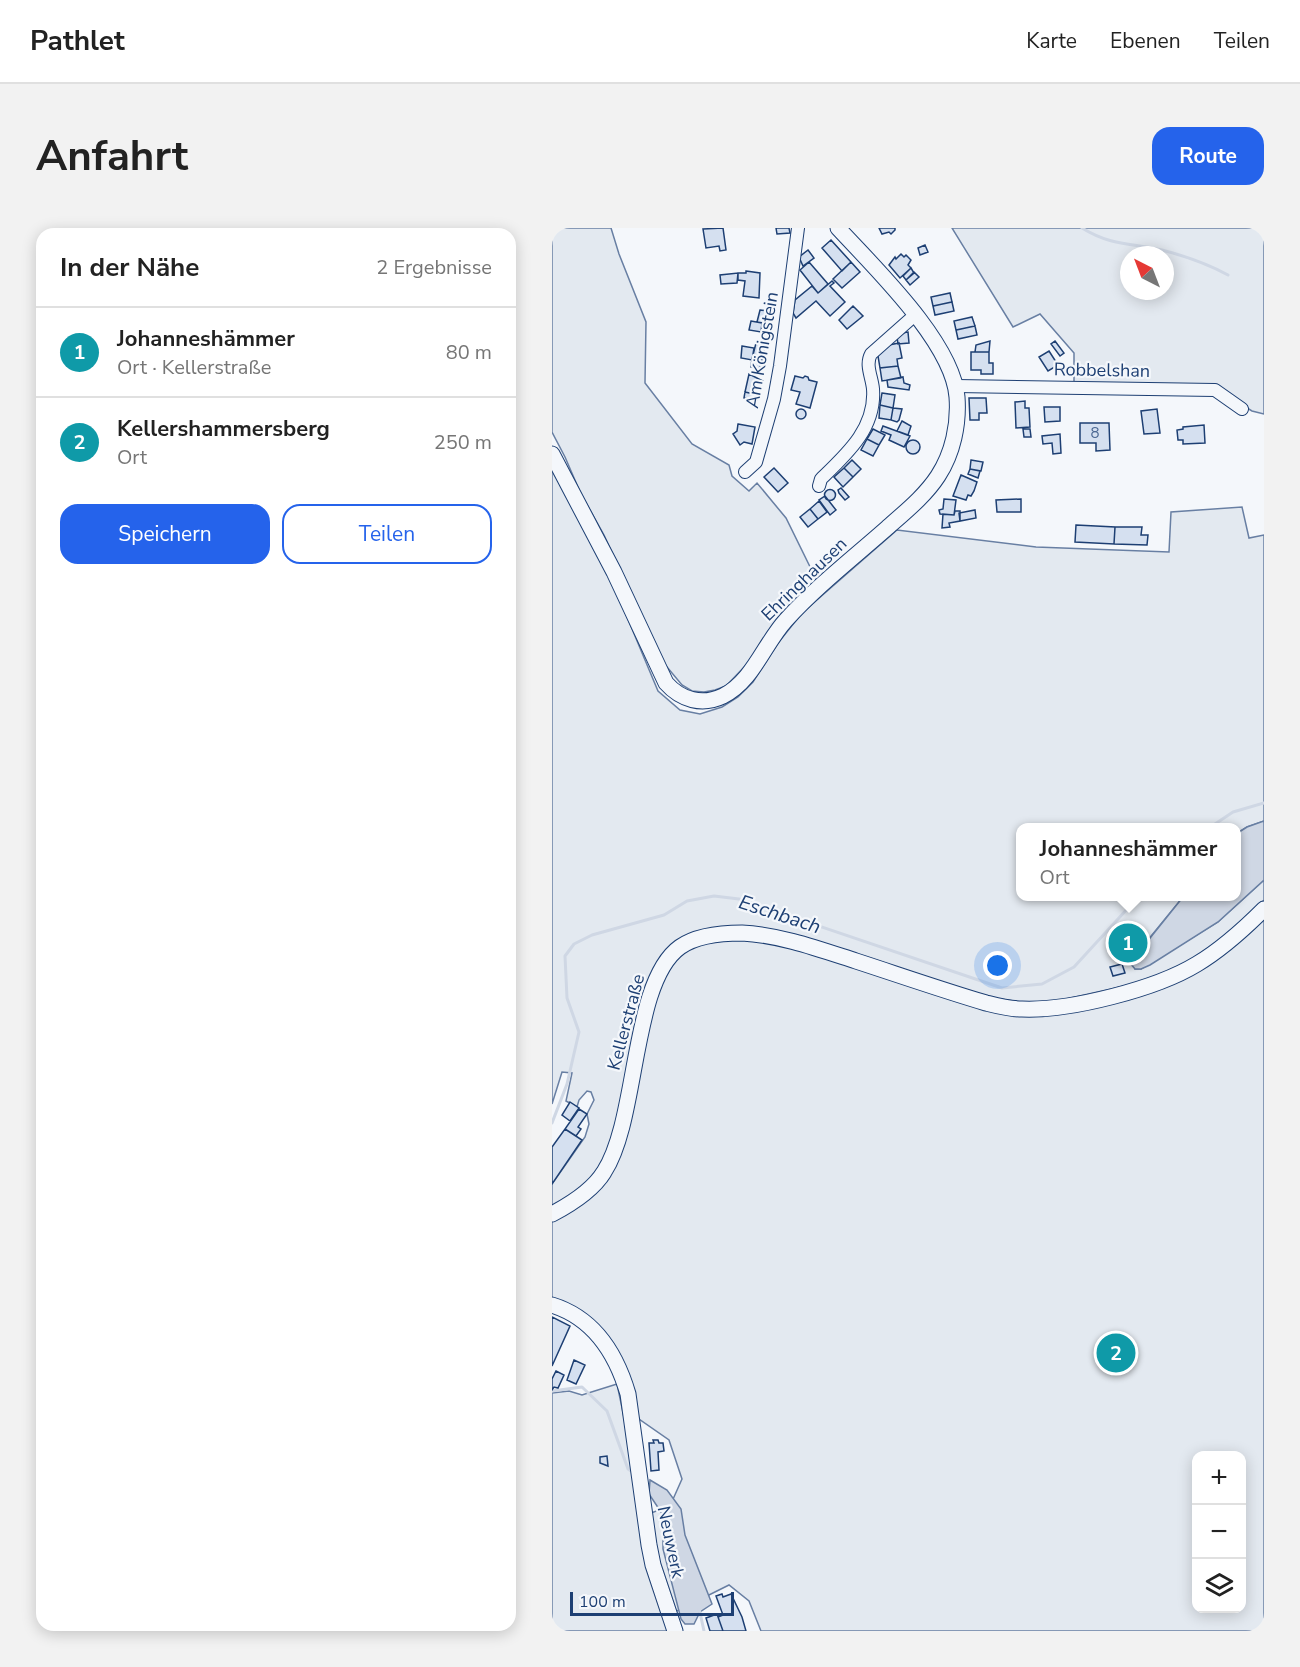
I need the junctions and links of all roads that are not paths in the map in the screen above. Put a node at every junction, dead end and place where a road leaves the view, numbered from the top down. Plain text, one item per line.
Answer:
1 (798, 228) edge
2 (838, 228) edge
3 (915, 315) junction
4 (956, 386) junction
5 (1242, 409) dead end
6 (552, 454) edge
7 (745, 472) dead end
8 (819, 486) dead end
9 (1264, 909) edge
10 (552, 1214) edge
11 (552, 1305) edge
12 (675, 1631) edge

1 - 7 street, Am Königstein
2 - 3 main road, Ehringhausen
3 - 4 main road, Ehringhausen
3 - 8 street
4 - 5 street, Robbelshan
4 - 6 main road, Ehringhausen
9 - 10 main road, Kellerstraße
11 - 12 main road, Neuwerk

